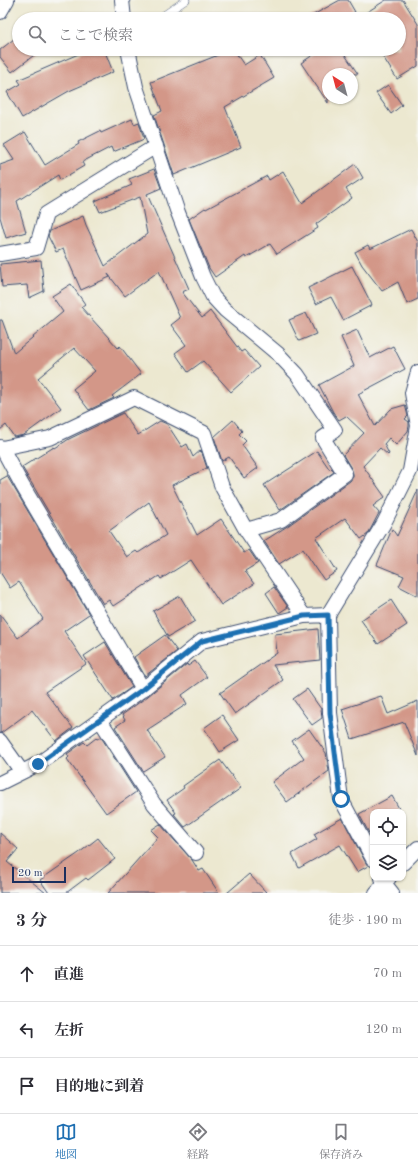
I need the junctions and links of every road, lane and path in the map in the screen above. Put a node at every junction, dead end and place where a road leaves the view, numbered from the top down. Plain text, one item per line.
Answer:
1 (7, 0) edge
2 (122, 0) edge
3 (186, 0) edge
4 (0, 12) edge
5 (123, 12) edge
6 (168, 12) edge
7 (129, 56) edge
8 (156, 146) junction
9 (0, 254) edge
10 (418, 372) edge
11 (418, 426) edge
12 (1, 448) edge
13 (246, 530) junction
14 (328, 615) junction
15 (304, 616) junction
16 (143, 689) junction
17 (100, 720) junction
18 (0, 741) edge
19 (22, 772) junction
20 (0, 783) edge
21 (418, 848) edge
22 (196, 853) dead end
23 (370, 853) edge
24 (406, 860) edge

1 - 4 street
2 - 5 street
3 - 6 lane
7 - 8 street
8 - 9 street
8 - 13 street
10 - 11 street
11 - 14 street
12 - 13 street
12 - 16 street
13 - 15 street
14 - 15 street
14 - 23 street
15 - 16 street
16 - 17 street
17 - 19 street
17 - 22 street
18 - 19 street
19 - 20 street
21 - 24 street

